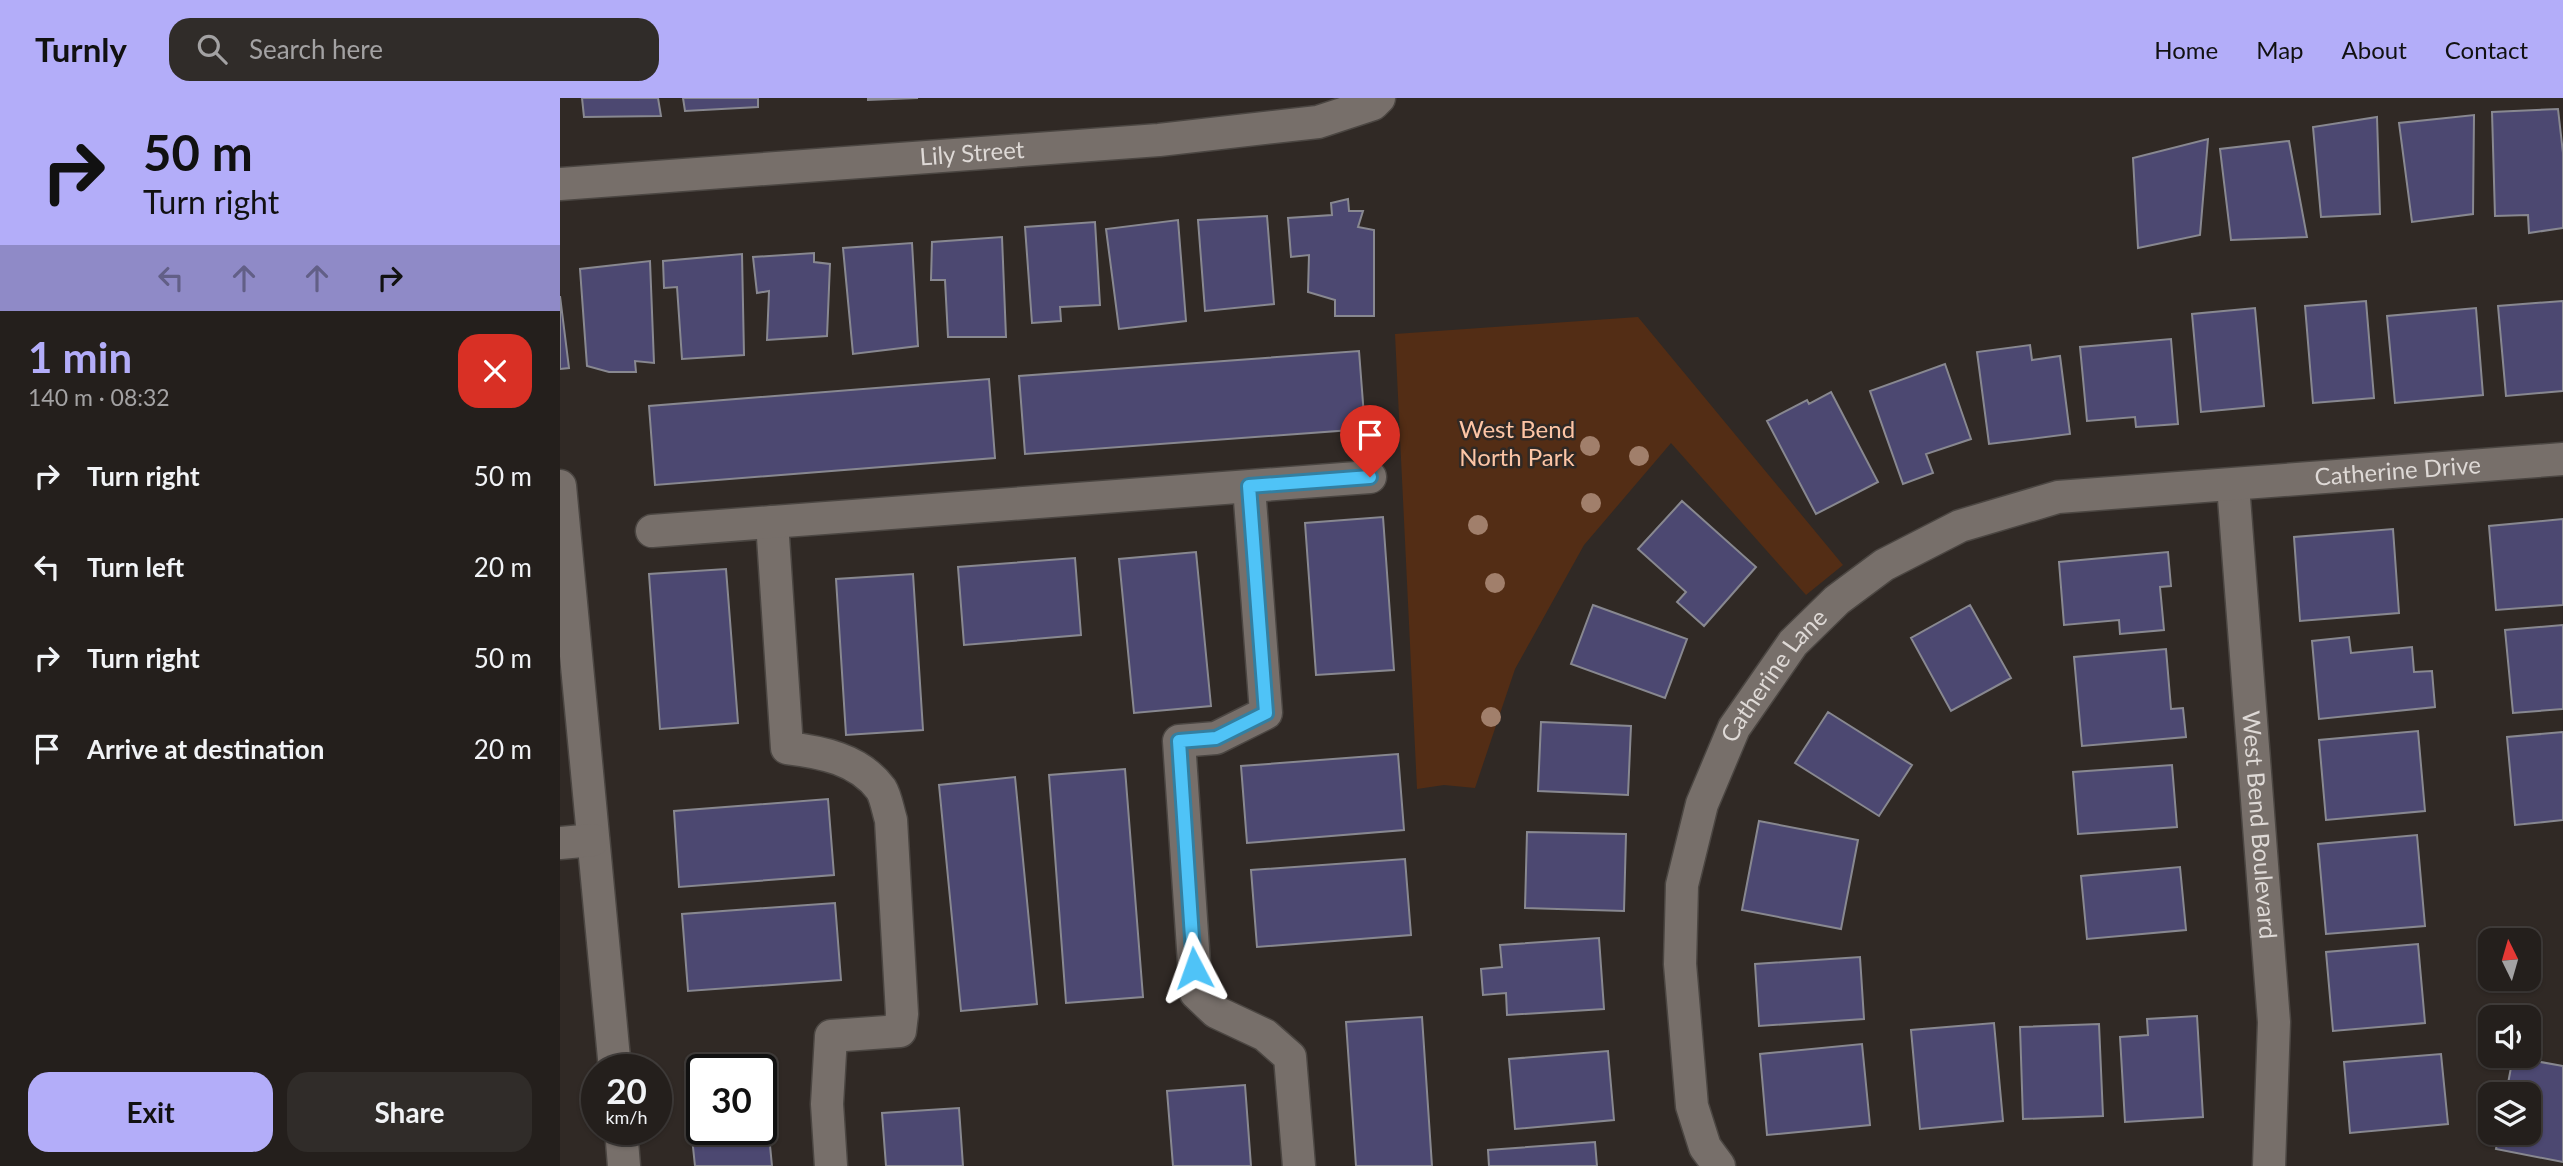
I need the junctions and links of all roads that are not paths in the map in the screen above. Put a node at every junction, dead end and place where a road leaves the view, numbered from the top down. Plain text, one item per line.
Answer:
1 (1379, 98) edge
2 (560, 184) edge
3 (2563, 459) edge
4 (1370, 477) dead end
5 (2233, 485) junction
6 (560, 486) edge
7 (1249, 486) junction
8 (772, 522) junction
9 (652, 531) dead end
10 (593, 840) junction
11 (560, 843) edge
12 (614, 1054) edge
13 (622, 1145) edge
14 (624, 1166) edge
15 (831, 1166) edge
16 (1298, 1166) edge
17 (1719, 1166) edge
18 (2269, 1166) edge

1 - 2 street, Lily Street
3 - 5 street, Catherine Drive
4 - 7 street
5 - 17 street, Catherine Lane
5 - 18 street, West Bend Boulevard
6 - 10 street
7 - 8 street
7 - 16 street
8 - 9 street
8 - 15 street
10 - 11 street
10 - 12 street
13 - 14 street

